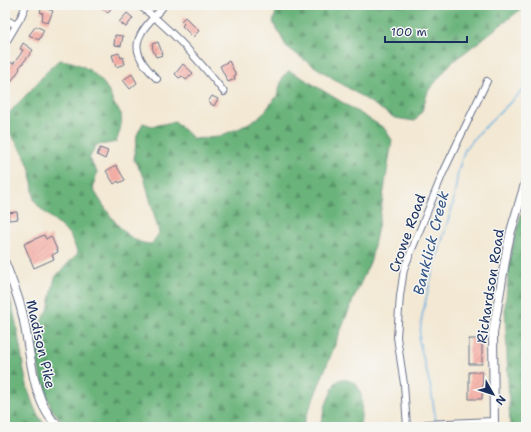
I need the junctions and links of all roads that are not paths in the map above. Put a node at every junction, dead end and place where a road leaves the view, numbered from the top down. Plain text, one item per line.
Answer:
1 (26, 5) edge
2 (138, 5) edge
3 (162, 8) dead end
4 (154, 17) junction
5 (5, 19) edge
6 (16, 25) junction
7 (5, 44) edge
8 (157, 79) dead end
9 (487, 81) dead end
10 (224, 92) dead end
11 (526, 181) edge
12 (5, 263) edge
13 (493, 424) edge
14 (419, 426) edge
15 (59, 427) edge
16 (407, 427) edge

1 - 6 street
2 - 4 street
3 - 4 street
4 - 8 street
4 - 10 street
5 - 6 street
6 - 7 street
9 - 16 street, Crowe Road
11 - 13 main road, Richardson Road
12 - 15 main road, Madison Pike
13 - 14 street, Richardson Road

